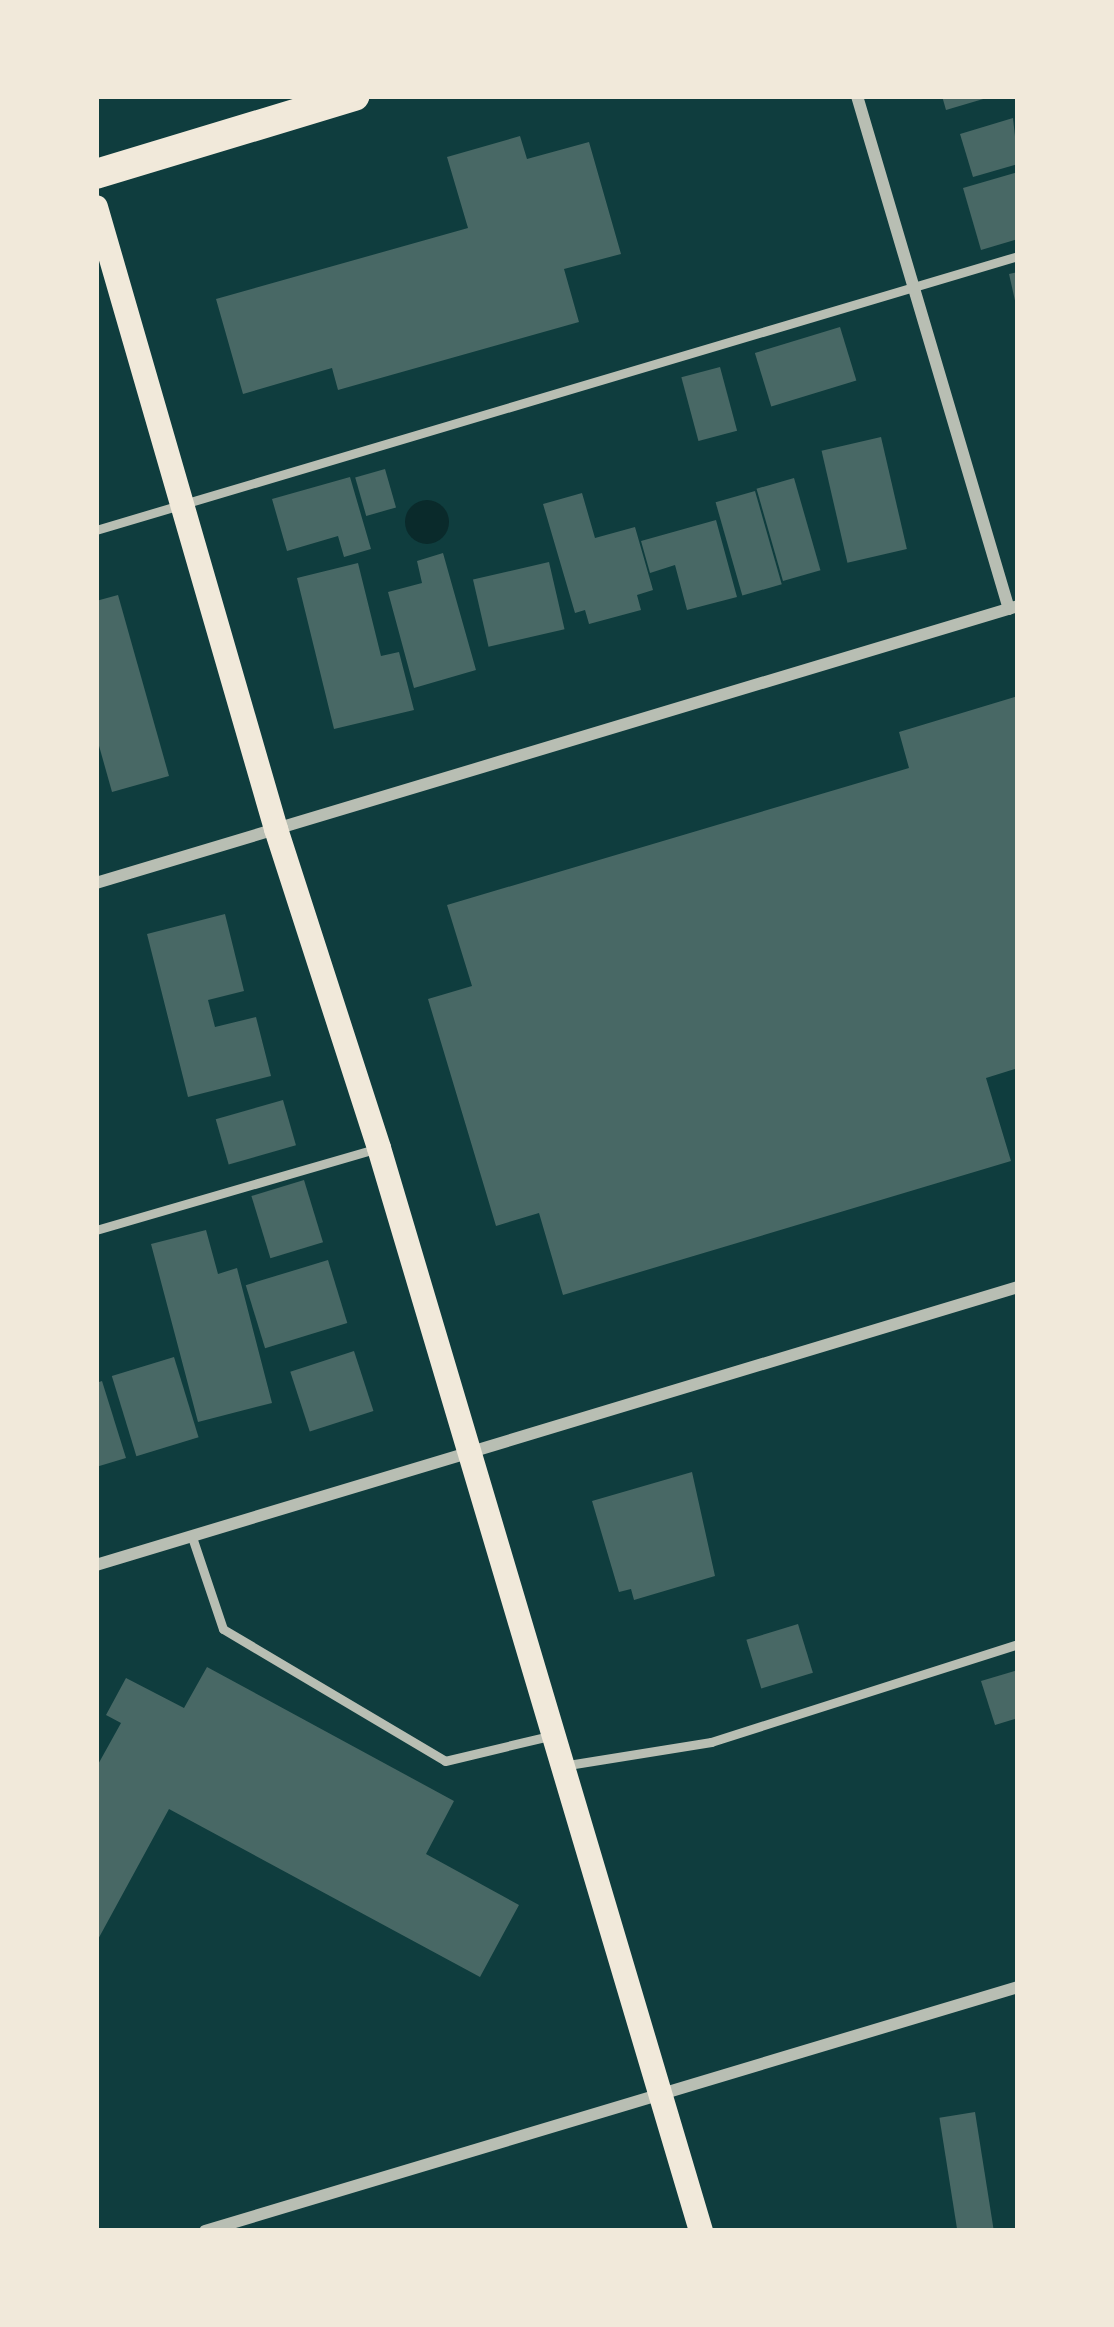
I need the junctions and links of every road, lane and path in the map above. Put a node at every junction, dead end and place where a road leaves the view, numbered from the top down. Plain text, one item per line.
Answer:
1 (354, 96) edge
2 (857, 96) edge
3 (96, 174) edge
4 (96, 207) edge
5 (1018, 256) edge
6 (914, 286) junction
7 (186, 503) junction
8 (96, 530) edge
9 (1014, 608) edge
10 (276, 829) junction
11 (96, 883) edge
12 (379, 1148) junction
13 (96, 1230) edge
14 (1018, 1287) edge
15 (468, 1452) junction
16 (192, 1537) junction
17 (96, 1565) edge
18 (1018, 1643) edge
19 (553, 1735) junction
20 (563, 1766) junction
21 (1018, 1987) edge
22 (661, 2095) junction
23 (205, 2231) edge
24 (701, 2231) edge

1 - 3 main road
2 - 6 street
4 - 7 main road
5 - 6 lane
6 - 7 lane
6 - 9 street
7 - 8 lane
7 - 10 main road
9 - 10 street
10 - 11 street
10 - 12 main road
12 - 13 lane
12 - 15 main road
14 - 15 street
15 - 16 street
15 - 19 main road
16 - 17 street
16 - 19 lane
18 - 20 lane
19 - 20 main road
20 - 22 main road
21 - 22 street
22 - 23 street
22 - 24 main road

